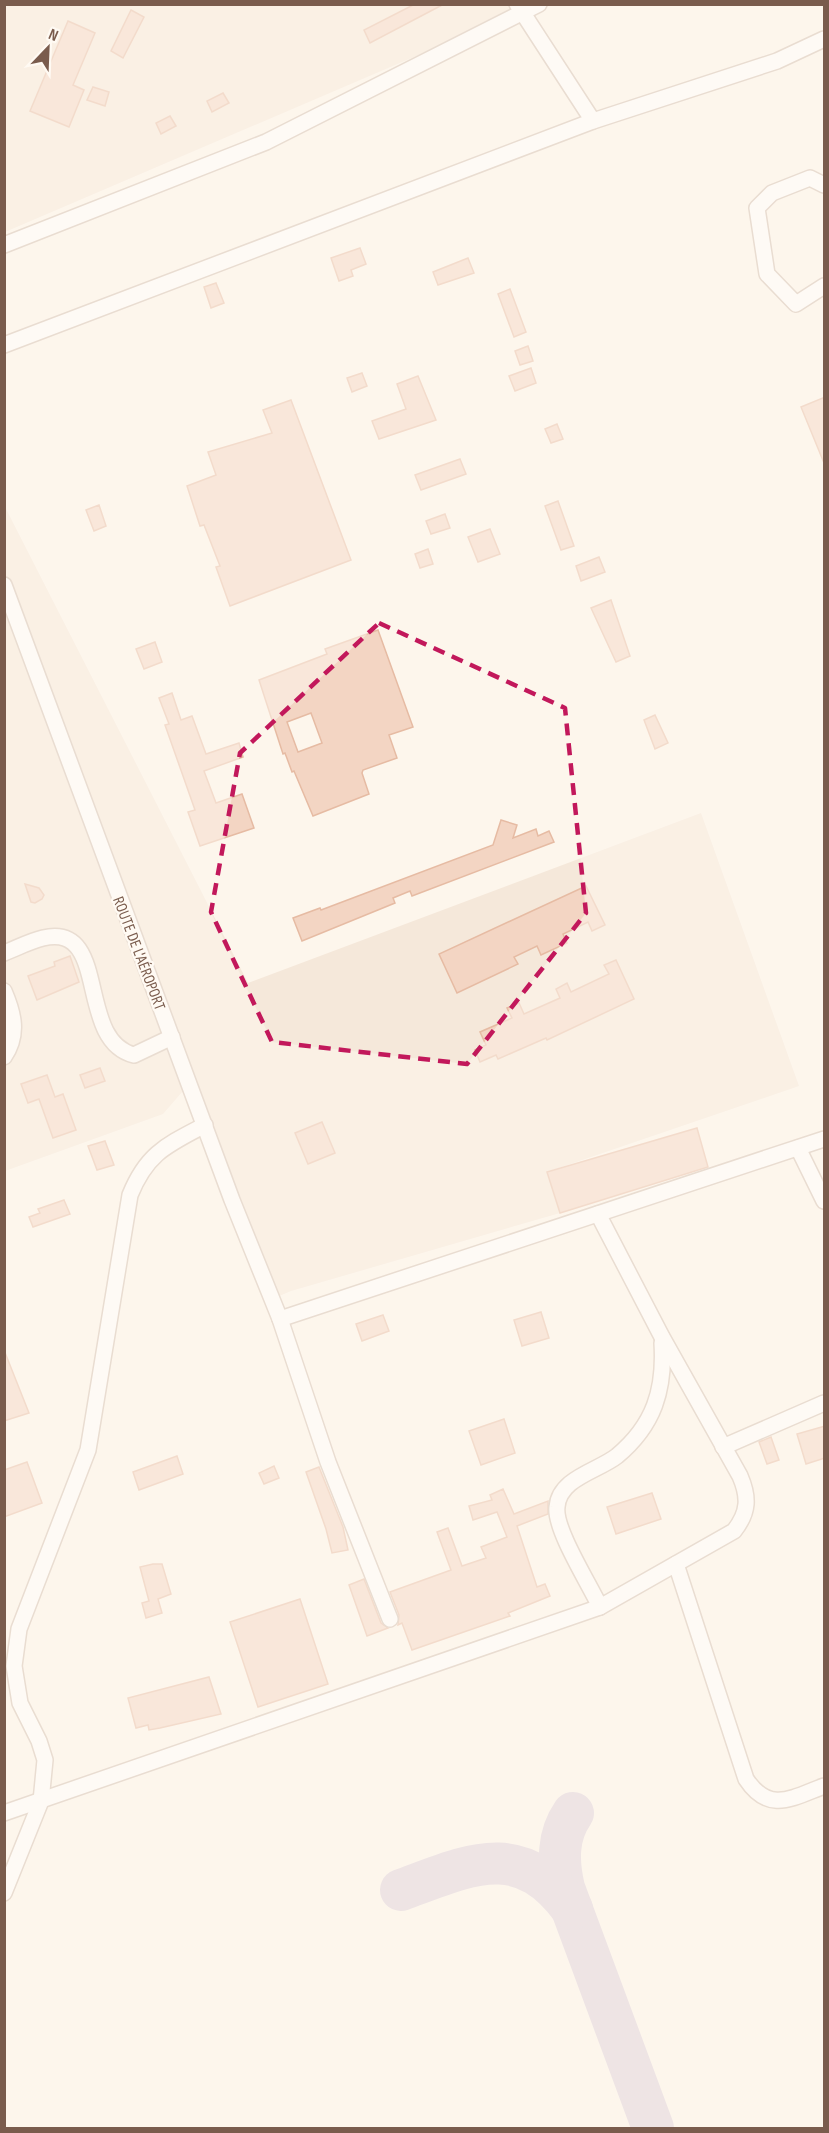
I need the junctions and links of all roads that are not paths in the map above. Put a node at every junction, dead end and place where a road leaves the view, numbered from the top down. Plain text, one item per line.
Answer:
1 (539, 4) edge
2 (520, 9) edge
3 (825, 39) edge
4 (593, 121) junction
5 (825, 185) edge
6 (4, 245) edge
7 (825, 286) edge
8 (4, 345) edge
9 (4, 585) edge
10 (4, 953) edge
11 (4, 991) edge
12 (172, 1037) junction
13 (4, 1057) edge
14 (205, 1125) junction
15 (825, 1139) edge
16 (798, 1148) junction
17 (825, 1201) edge
18 (598, 1214) junction
19 (280, 1319) junction
20 (662, 1337) junction
21 (825, 1403) edge
22 (723, 1447) junction
23 (676, 1564) junction
24 (600, 1607) junction
25 (390, 1619) dead end
26 (825, 1786) edge
27 (41, 1801) junction
28 (4, 1813) edge
29 (4, 1893) edge

1 - 2 street
2 - 4 street
2 - 6 street
3 - 4 street
4 - 8 street
5 - 7 street
9 - 12 street, ROUTE DE L'AÉROPORT
10 - 12 street
11 - 13 street
12 - 14 street, ROUTE DE L'AÉROPORT
14 - 19 street, ROUTE DE L'AÉROPORT
14 - 27 street
15 - 16 street
16 - 17 street
16 - 18 street
18 - 19 street
18 - 20 street
19 - 25 street, ROUTE DE L'AÉROPORT
20 - 22 street
20 - 24 street
21 - 22 street
22 - 23 street
23 - 24 street
23 - 26 street
24 - 27 street
27 - 28 street
27 - 29 street

